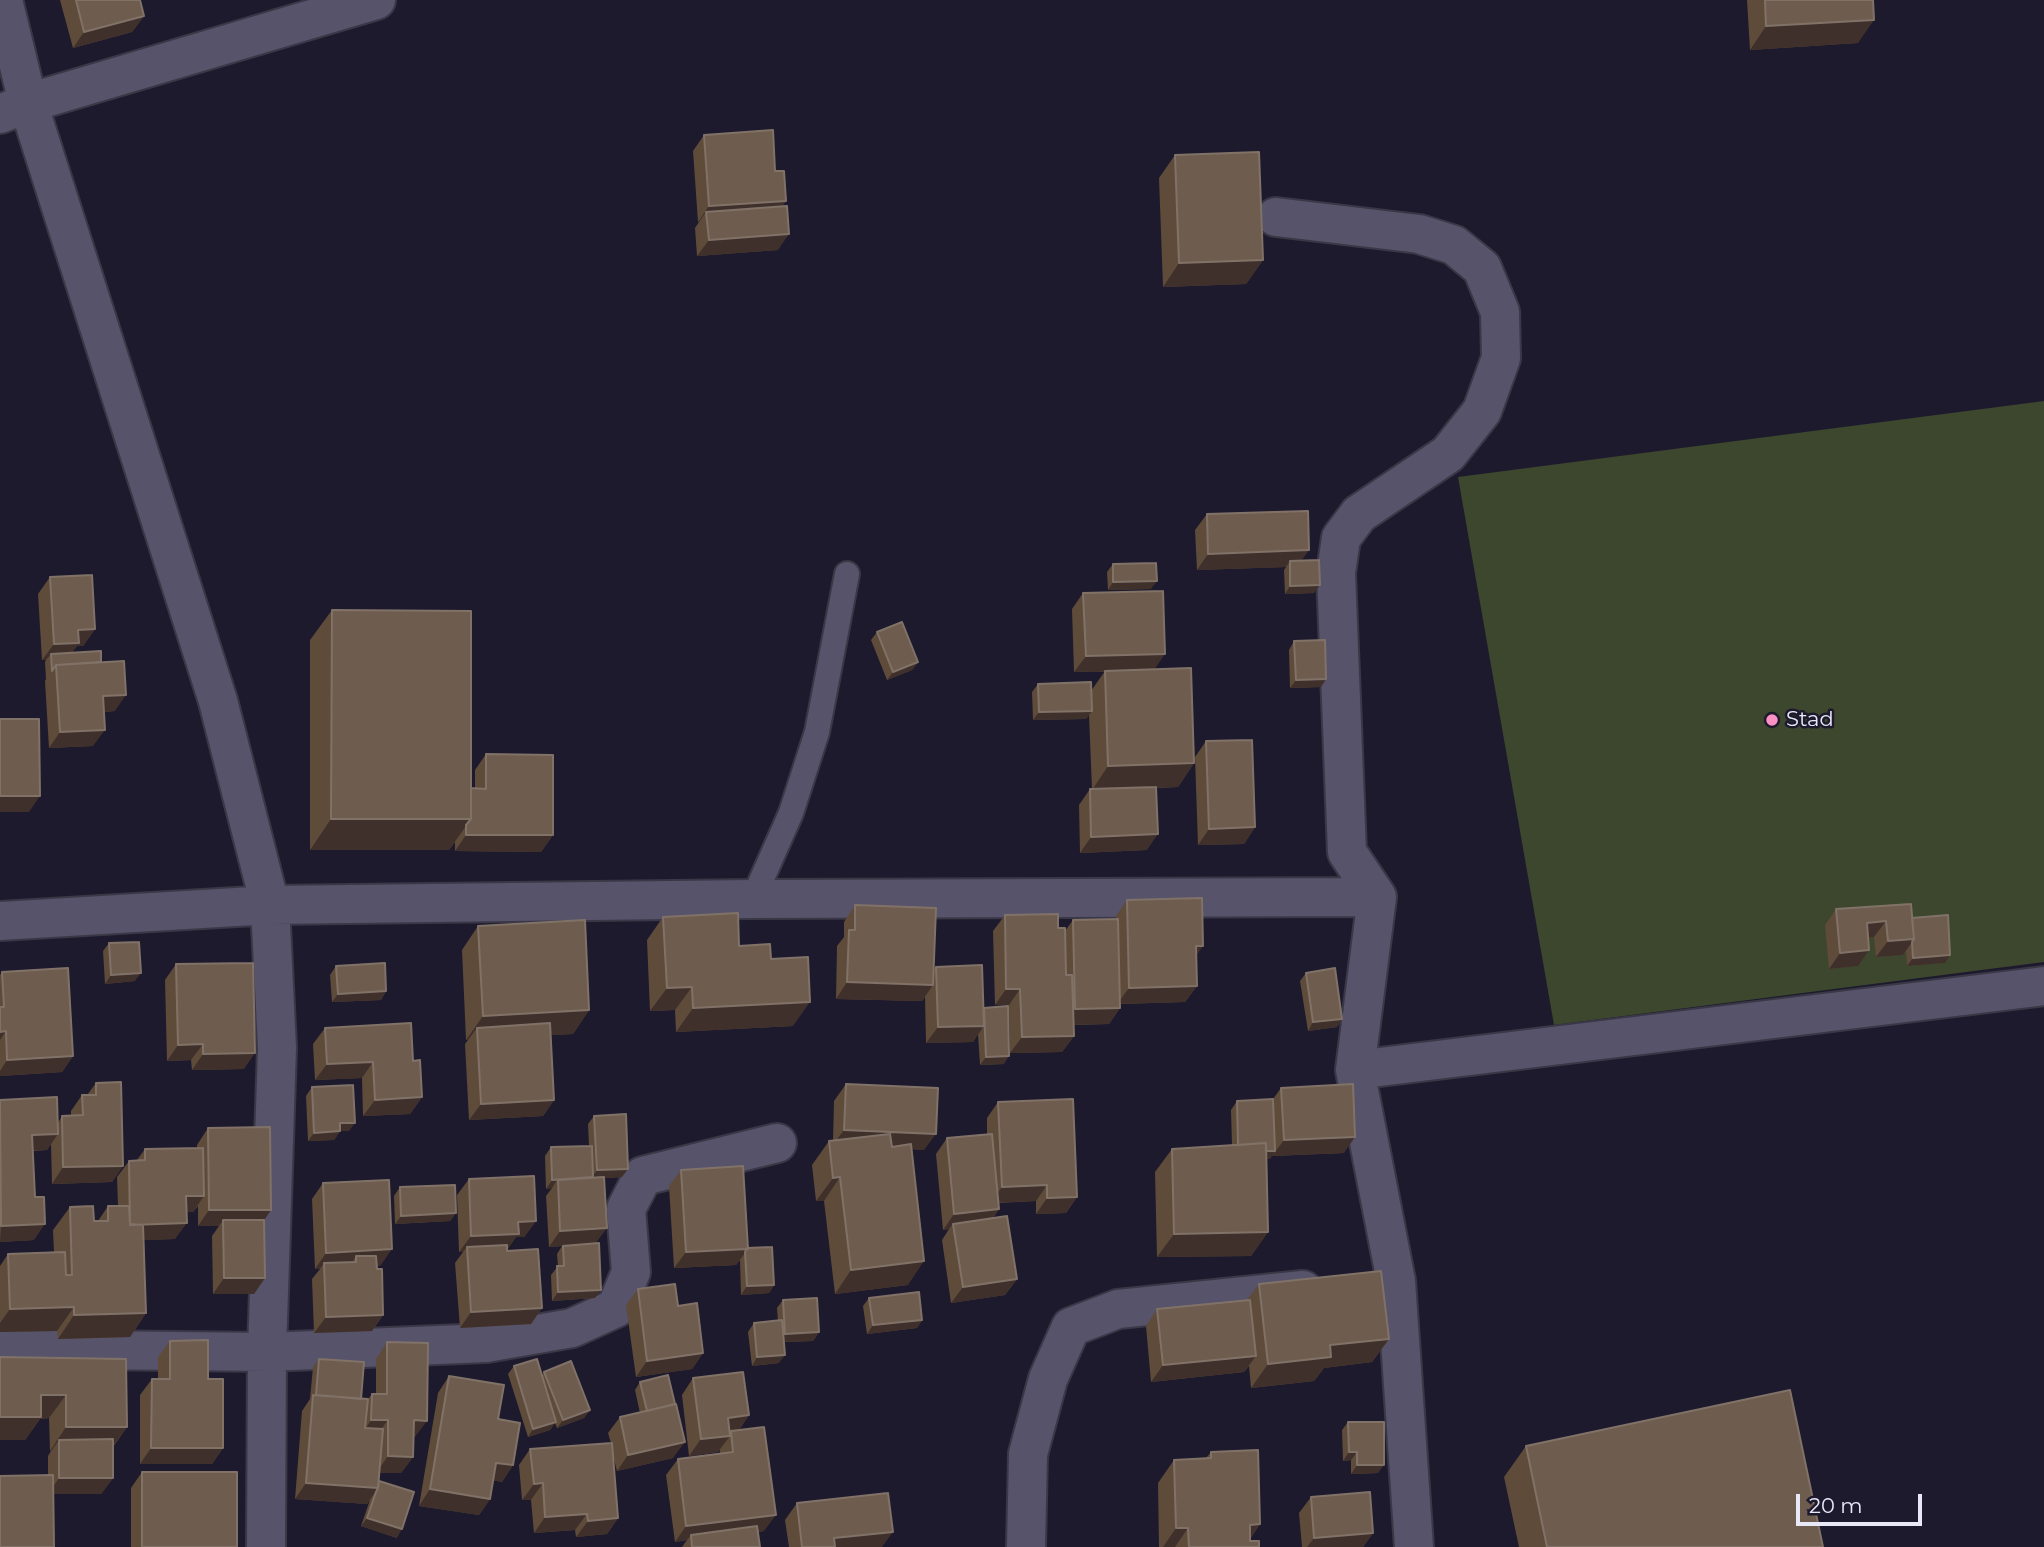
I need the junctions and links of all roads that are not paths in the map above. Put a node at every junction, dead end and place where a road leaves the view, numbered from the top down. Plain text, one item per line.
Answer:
1 (3, 0) edge
2 (376, 0) edge
3 (14, 108) edge
4 (1276, 217) dead end
5 (847, 574) dead end
6 (1377, 897) junction
7 (753, 899) junction
8 (270, 905) junction
9 (0, 921) edge
10 (2044, 986) edge
11 (1355, 1070) junction
12 (777, 1143) dead end
13 (1396, 1281) junction
14 (0, 1349) edge
15 (267, 1352) junction
16 (265, 1547) edge
17 (1026, 1547) edge
18 (1414, 1547) edge

1 - 3 street
2 - 3 street
3 - 8 street
4 - 6 street
5 - 7 lane
6 - 7 street
6 - 11 street
7 - 8 street
8 - 9 street
8 - 15 street
10 - 11 street
11 - 13 street
12 - 15 street
13 - 17 street
13 - 18 street
14 - 15 street
15 - 16 street

